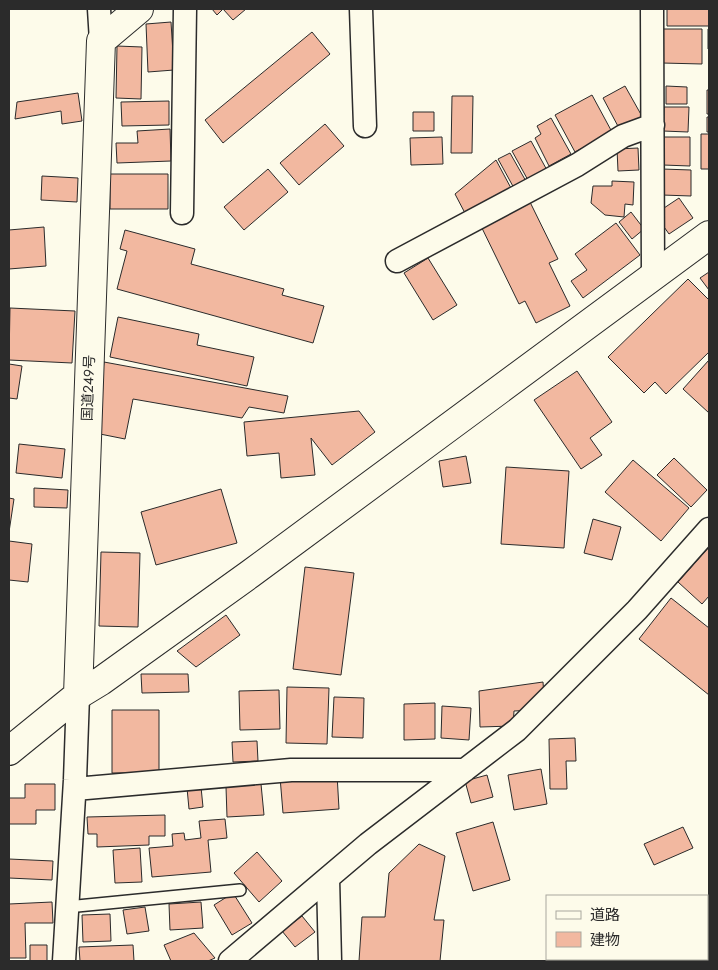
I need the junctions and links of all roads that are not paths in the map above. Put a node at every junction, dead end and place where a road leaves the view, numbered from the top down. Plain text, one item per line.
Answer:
1 (99, 9) edge
2 (139, 9) edge
3 (185, 9) edge
4 (361, 9) edge
5 (652, 9) edge
6 (101, 41) junction
7 (653, 125) junction
8 (365, 126) dead end
9 (182, 213) dead end
10 (709, 236) edge
11 (397, 261) dead end
12 (653, 277) junction
13 (709, 529) edge
14 (78, 695) junction
15 (9, 751) edge
16 (465, 770) junction
17 (75, 790) junction
18 (328, 878) junction
19 (240, 890) dead end
20 (68, 907) junction
21 (64, 961) edge
22 (230, 961) edge
23 (330, 961) edge

1 - 6 street
2 - 6 main road
3 - 9 street
4 - 8 street
5 - 7 street
6 - 14 main road, 国道249号
7 - 11 street
7 - 12 street
10 - 12 main road
12 - 14 main road
13 - 16 street
14 - 15 main road
14 - 17 street
16 - 17 street
16 - 18 street
17 - 20 street
18 - 22 street
18 - 23 street
19 - 20 lane
20 - 21 street

